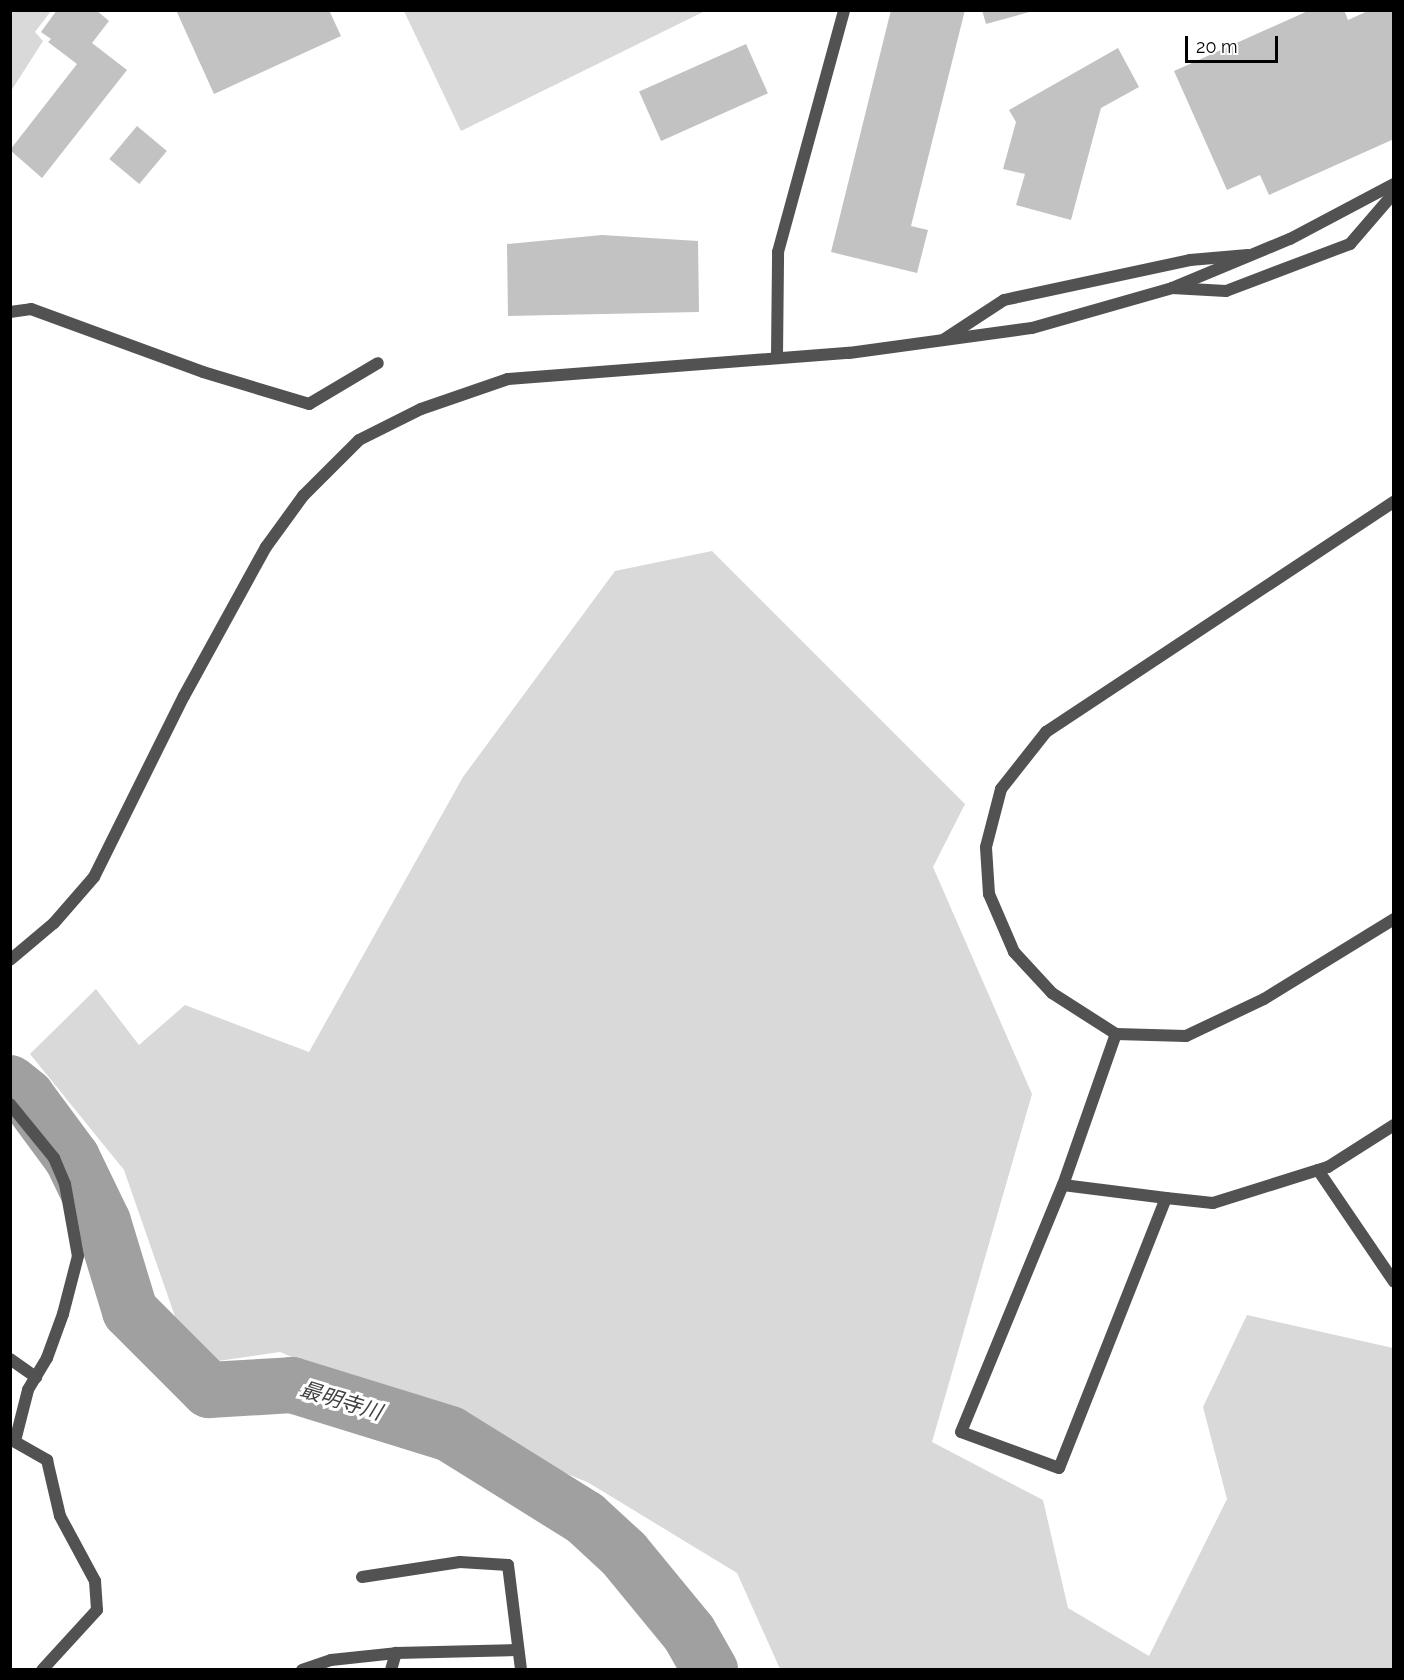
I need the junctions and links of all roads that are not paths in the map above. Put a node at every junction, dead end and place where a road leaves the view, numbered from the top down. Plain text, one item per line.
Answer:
1 (844, 10) edge
2 (1394, 184) edge
3 (1394, 193) edge
4 (1255, 254) junction
5 (1172, 288) junction
6 (10, 312) edge
7 (942, 341) junction
8 (777, 356) junction
9 (378, 363) dead end
10 (1394, 502) edge
11 (1394, 919) edge
12 (12, 959) edge
13 (1116, 1034) junction
14 (10, 1104) edge
15 (1394, 1125) edge
16 (1318, 1170) junction
17 (1063, 1185) junction
18 (1166, 1198) junction
19 (1394, 1282) edge
20 (10, 1359) edge
21 (36, 1377) junction
22 (13, 1440) edge
23 (362, 1577) dead end
24 (517, 1650) junction
25 (396, 1653) junction
26 (42, 1670) edge
27 (302, 1670) edge
28 (391, 1670) edge
29 (520, 1670) edge

1 - 8 street
2 - 4 street
3 - 5 street
4 - 5 street
4 - 7 street
5 - 7 street
6 - 9 street
7 - 8 street
8 - 12 street
10 - 13 street
11 - 13 street
13 - 17 street
14 - 21 street
15 - 16 street
16 - 18 street
16 - 19 street
17 - 18 street
17 - 18 street
20 - 21 street
21 - 22 street
22 - 26 street
23 - 24 street
24 - 25 street
24 - 29 street
25 - 27 street
25 - 28 street

